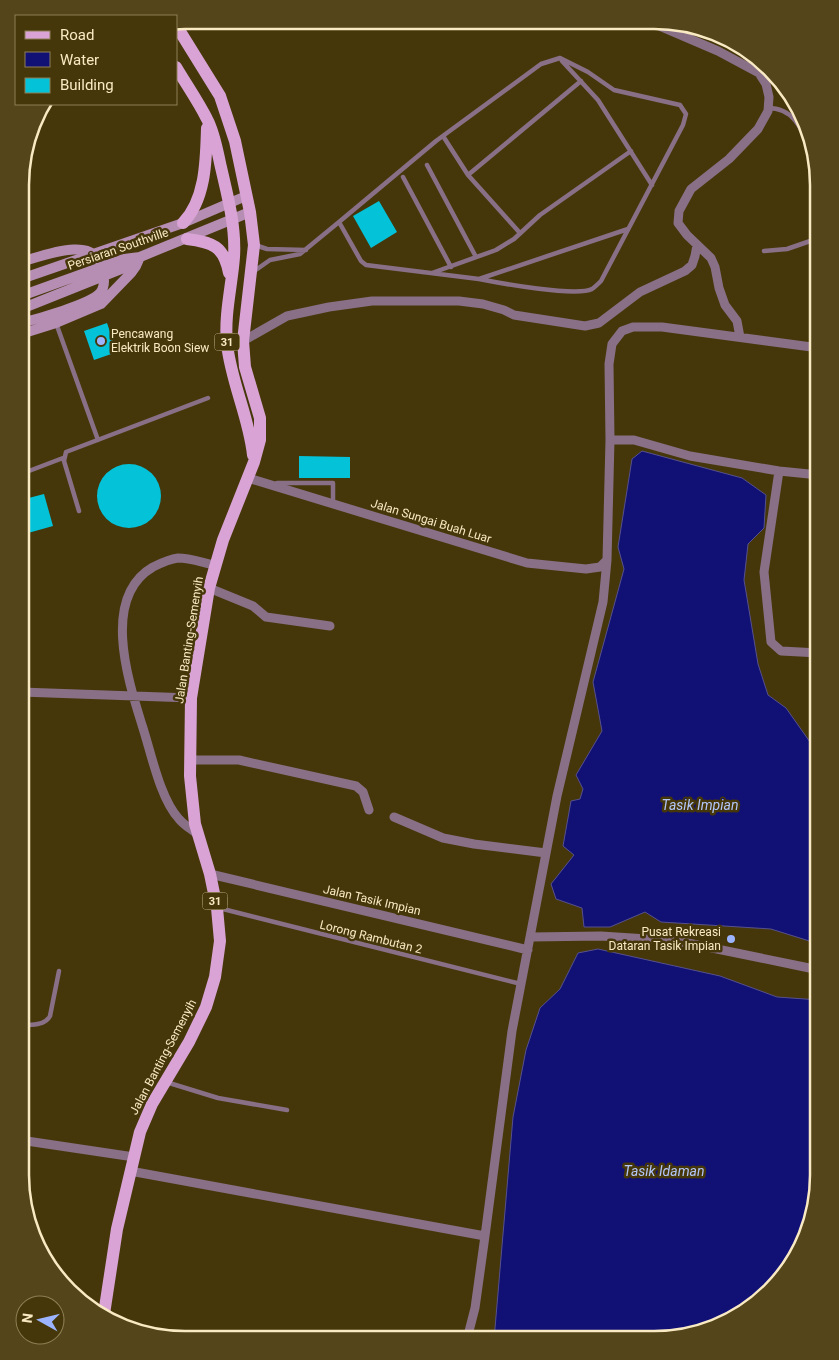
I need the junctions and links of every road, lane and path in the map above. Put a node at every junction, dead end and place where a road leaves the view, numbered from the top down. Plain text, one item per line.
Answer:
1 (179, 29) edge
2 (668, 30) edge
3 (560, 58) junction
4 (178, 70) edge
5 (581, 81) junction
6 (768, 108) junction
7 (795, 119) edge
8 (208, 121) junction
9 (442, 136) junction
10 (631, 151) junction
11 (427, 165) dead end
12 (468, 175) junction
13 (403, 177) dead end
14 (652, 185) junction
15 (246, 196) junction
16 (228, 203) junction
17 (250, 212) junction
18 (232, 220) junction
19 (339, 222) junction
20 (183, 223) junction
21 (629, 228) junction
22 (520, 233) junction
23 (187, 239) junction
24 (810, 241) edge
25 (254, 245) junction
26 (697, 245) junction
27 (306, 250) junction
28 (764, 251) dead end
29 (140, 257) junction
30 (476, 257) junction
31 (29, 260) edge
32 (451, 266) junction
33 (252, 273) junction
34 (431, 274) junction
35 (29, 276) edge
36 (479, 280) junction
37 (230, 286) junction
38 (29, 293) edge
39 (29, 306) edge
40 (29, 321) edge
41 (56, 324) junction
42 (29, 332) edge
43 (740, 337) junction
44 (243, 341) junction
45 (810, 347) edge
46 (208, 398) dead end
47 (98, 440) junction
48 (610, 440) junction
49 (63, 458) junction
50 (254, 462) junction
51 (29, 471) edge
52 (779, 471) junction
53 (810, 474) edge
54 (248, 478) junction
55 (266, 484) junction
56 (333, 505) junction
57 (79, 511) dead end
58 (608, 560) junction
59 (216, 565) junction
60 (209, 588) junction
61 (330, 626) dead end
62 (810, 652) edge
63 (29, 692) edge
64 (133, 695) junction
65 (191, 698) junction
66 (190, 760) junction
67 (369, 810) dead end
68 (394, 817) dead end
69 (197, 834) junction
70 (546, 853) junction
71 (210, 874) junction
72 (217, 908) junction
73 (531, 937) junction
74 (528, 950) junction
75 (810, 968) edge
76 (59, 971) dead end
77 (521, 984) junction
78 (29, 1025) edge
79 (165, 1082) junction
80 (287, 1110) dead end
81 (29, 1141) edge
82 (134, 1157) junction
83 (130, 1171) junction
84 (485, 1236) junction
85 (105, 1309) edge
86 (469, 1331) edge

1 - 15 main road, Jalan Banting-Semenyih / 31
2 - 6 street
3 - 5 lane
3 - 9 lane
3 - 14 lane
4 - 8 main road, Jalan Banting-Semenyih / 31
5 - 10 lane
5 - 12 lane
6 - 7 lane
6 - 26 street
8 - 16 main road, Jalan Banting-Semenyih / 31
8 - 20 main road
9 - 12 lane
9 - 19 lane
10 - 14 lane
10 - 22 lane
11 - 30 lane
12 - 22 lane
13 - 32 lane
14 - 21 lane
15 - 16 main road, Persiaran Southville
15 - 17 main road, Jalan Banting-Semenyih / 31
16 - 18 main road, Jalan Banting-Semenyih / 31
16 - 20 main road, Persiaran Southville
17 - 18 main road, Persiaran Southville
17 - 25 main road, Jalan Banting-Semenyih / 31
18 - 23 main road, Persiaran Southville
18 - 37 main road, Jalan Banting-Semenyih / 31
19 - 27 lane
19 - 34 lane
20 - 35 main road, Persiaran Southville
21 - 36 lane
21 - 36 lane
22 - 30 lane
23 - 29 main road, Persiaran Southville
23 - 37 main road
24 - 28 lane
25 - 27 lane
25 - 33 main road, Jalan Banting-Semenyih / 31
26 - 43 street
26 - 44 street
27 - 33 lane
29 - 38 main road, Persiaran Southville
29 - 39 main road
29 - 41 main road
30 - 32 lane
31 - 40 main road
32 - 34 lane
33 - 44 main road, Jalan Banting-Semenyih / 31
34 - 36 lane
37 - 50 main road, Jalan Banting-Semenyih / 31
41 - 42 main road
41 - 47 lane
43 - 45 street
43 - 48 street
44 - 50 main road, Jalan Banting-Semenyih / 31
46 - 47 lane
47 - 49 lane
48 - 52 street
48 - 58 street
49 - 51 lane
49 - 57 lane
50 - 54 main road, Jalan Banting-Semenyih / 31
52 - 53 street
52 - 62 street
54 - 55 street, Jalan Sungai Buah Luar
54 - 59 main road, Jalan Banting-Semenyih / 31
55 - 56 street, Jalan Sungai Buah Luar
55 - 56 lane
56 - 58 street, Jalan Sungai Buah Luar
58 - 70 street
59 - 60 main road, Jalan Banting-Semenyih / 31
59 - 64 street
60 - 61 street
60 - 65 main road, Jalan Banting-Semenyih / 31
63 - 64 street
64 - 65 street
64 - 69 street
65 - 66 main road, Jalan Banting-Semenyih / 31
66 - 67 street
66 - 69 main road, Jalan Banting-Semenyih / 31
68 - 70 street
69 - 71 main road, Jalan Banting-Semenyih / 31
70 - 73 street
71 - 72 main road, Jalan Banting-Semenyih / 31
71 - 74 street, Jalan Tasik Impian
72 - 77 lane, Lorong Rambutan 2
72 - 79 main road, Jalan Banting-Semenyih / 31
73 - 74 street
73 - 75 street
74 - 77 street
76 - 78 lane
77 - 84 street
79 - 80 lane
79 - 82 main road, Jalan Banting-Semenyih / 31
81 - 82 street
82 - 83 main road, Jalan Banting-Semenyih / 31
83 - 84 street
83 - 85 main road, Jalan Banting-Semenyih / 31
84 - 86 street

